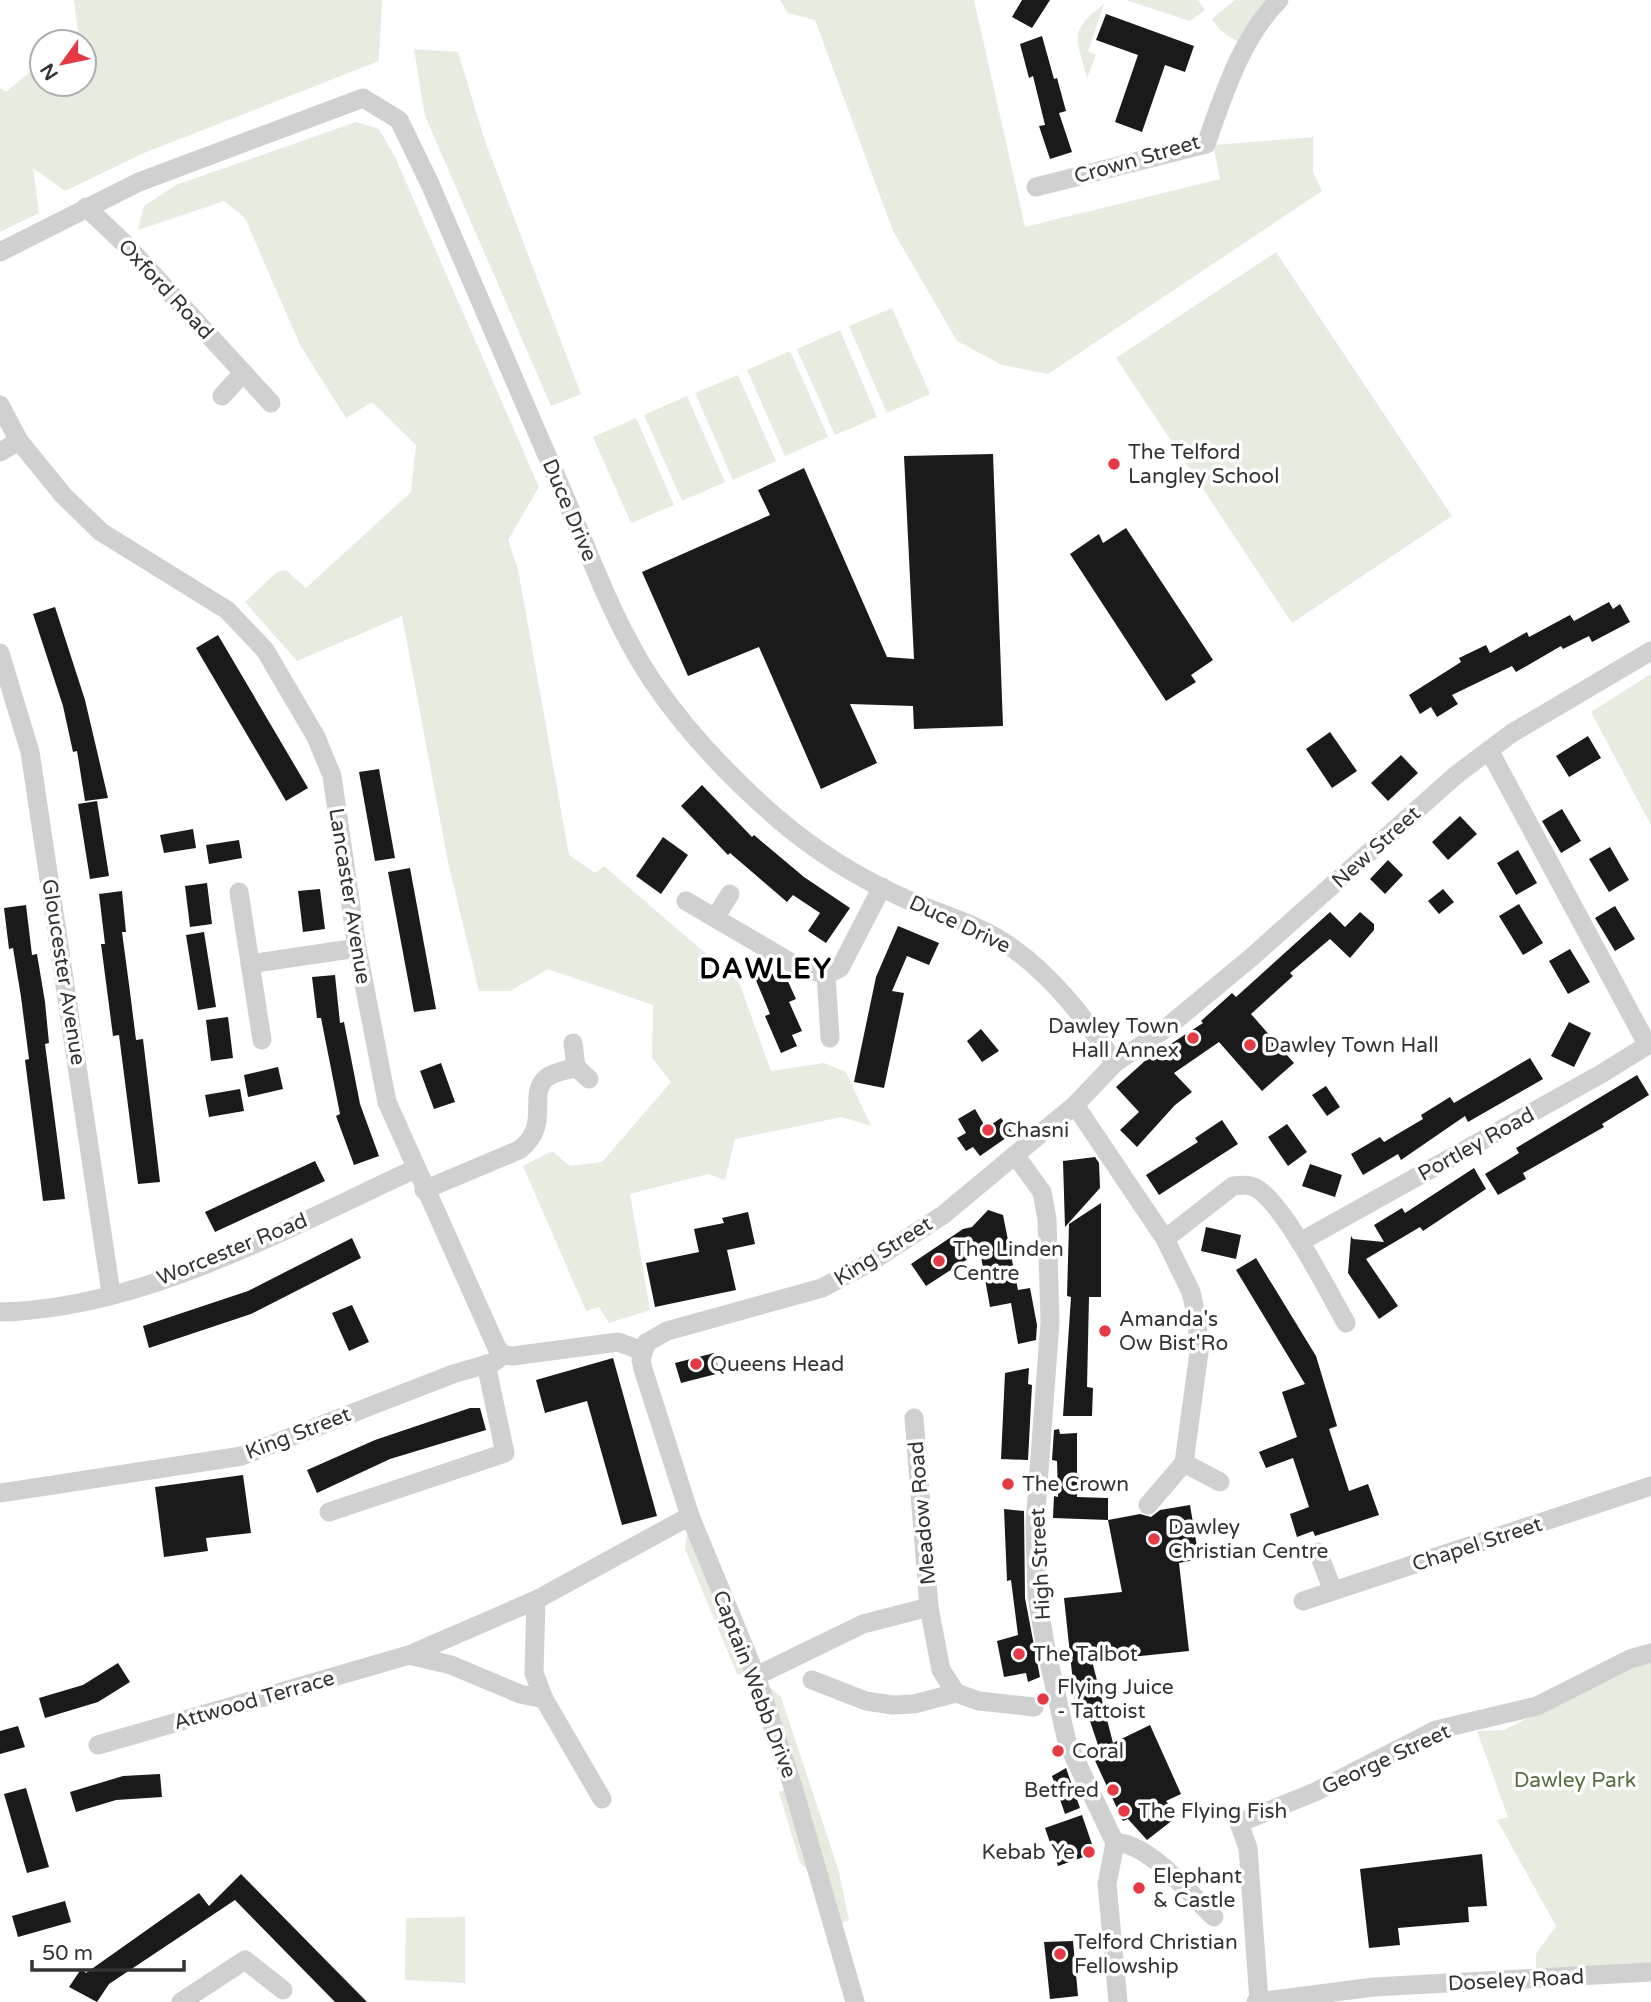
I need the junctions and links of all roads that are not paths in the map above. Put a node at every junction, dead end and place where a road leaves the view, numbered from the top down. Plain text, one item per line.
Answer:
1 (1279, 0) edge
2 (1036, 187) dead end
3 (86, 207) junction
4 (0, 252) edge
5 (243, 373) junction
6 (222, 396) dead end
7 (271, 403) dead end
8 (0, 405) edge
9 (19, 441) junction
10 (0, 452) edge
11 (1651, 651) edge
12 (0, 653) edge
13 (1489, 750) junction
14 (883, 887) junction
15 (239, 892) dead end
16 (730, 894) dead end
17 (686, 901) dead end
18 (715, 918) junction
19 (357, 948) junction
20 (250, 964) junction
21 (826, 975) junction
22 (830, 1038) dead end
23 (262, 1040) dead end
24 (573, 1043) dead end
25 (1649, 1043) edge
26 (1115, 1063) junction
27 (1076, 1105) junction
28 (1015, 1155) junction
29 (415, 1170) junction
30 (424, 1191) junction
31 (1165, 1239) junction
32 (1300, 1242) junction
33 (111, 1293) junction
34 (0, 1312) edge
35 (1346, 1323) dead end
36 (495, 1360) junction
37 (643, 1360) junction
38 (914, 1418) dead end
39 (1184, 1463) junction
40 (1220, 1482) dead end
41 (1651, 1486) edge
42 (0, 1493) edge
43 (1147, 1505) dead end
44 (329, 1512) dead end
45 (690, 1516) junction
46 (1318, 1552) dead end
47 (1333, 1591) junction
48 (536, 1600) junction
49 (1303, 1601) dead end
50 (929, 1607) junction
51 (1651, 1653) edge
52 (409, 1655) junction
53 (756, 1676) junction
54 (812, 1680) dead end
55 (956, 1693) junction
56 (544, 1699) junction
57 (1034, 1707) dead end
58 (98, 1745) dead end
59 (602, 1799) dead end
60 (1115, 1843) junction
61 (1214, 1917) dead end
62 (1651, 1972) edge
63 (283, 1990) dead end
64 (181, 2002) edge
65 (855, 2002) edge
66 (1118, 2002) edge
67 (1257, 2002) edge

1 - 2 street, Crown Street
3 - 4 street, Duce Drive
3 - 5 street, Oxford Road
3 - 14 street, Duce Drive
5 - 6 street
5 - 7 street, Oxford Road
8 - 9 street, Lancaster Avenue
9 - 10 street
9 - 19 street, Lancaster Avenue
11 - 13 street, New Street
12 - 33 street, Gloucester Avenue
13 - 25 street
13 - 26 street, New Street
14 - 21 street
14 - 26 street, Duce Drive
15 - 20 street
16 - 18 street
17 - 18 street
18 - 21 street
19 - 20 street
19 - 29 street, Lancaster Avenue
20 - 23 street
21 - 22 street
24 - 30 street
25 - 32 street, Portley Road
26 - 27 street, New Street
27 - 28 street, King Street
27 - 31 street
28 - 37 street, King Street
28 - 60 street, High Street
29 - 30 street, Lancaster Avenue
29 - 33 street, Worcester Road
30 - 36 street, Lancaster Avenue
31 - 32 street
31 - 39 street
32 - 35 street
33 - 34 street, Worcester Road
36 - 37 street
36 - 42 street, King Street
36 - 44 street, Lancaster Avenue
37 - 45 street, Captain Webb Drive
38 - 50 street, Meadow Road
39 - 40 street
39 - 43 street
41 - 47 street, Chapel Street
45 - 48 street, Attwood Terrace
45 - 53 street, Captain Webb Drive
46 - 47 street
47 - 49 street, Chapel Street
48 - 52 street, Attwood Terrace
48 - 56 street
50 - 53 street, Meadow Road
50 - 55 street, Meadow Road
51 - 67 street, George Street
52 - 56 street, Attwood Terrace
52 - 58 street, Attwood Terrace
53 - 65 street, Captain Webb Drive
54 - 55 street
55 - 57 street
56 - 59 street
60 - 61 street
60 - 66 street
62 - 67 street, Doseley Road
63 - 64 street

